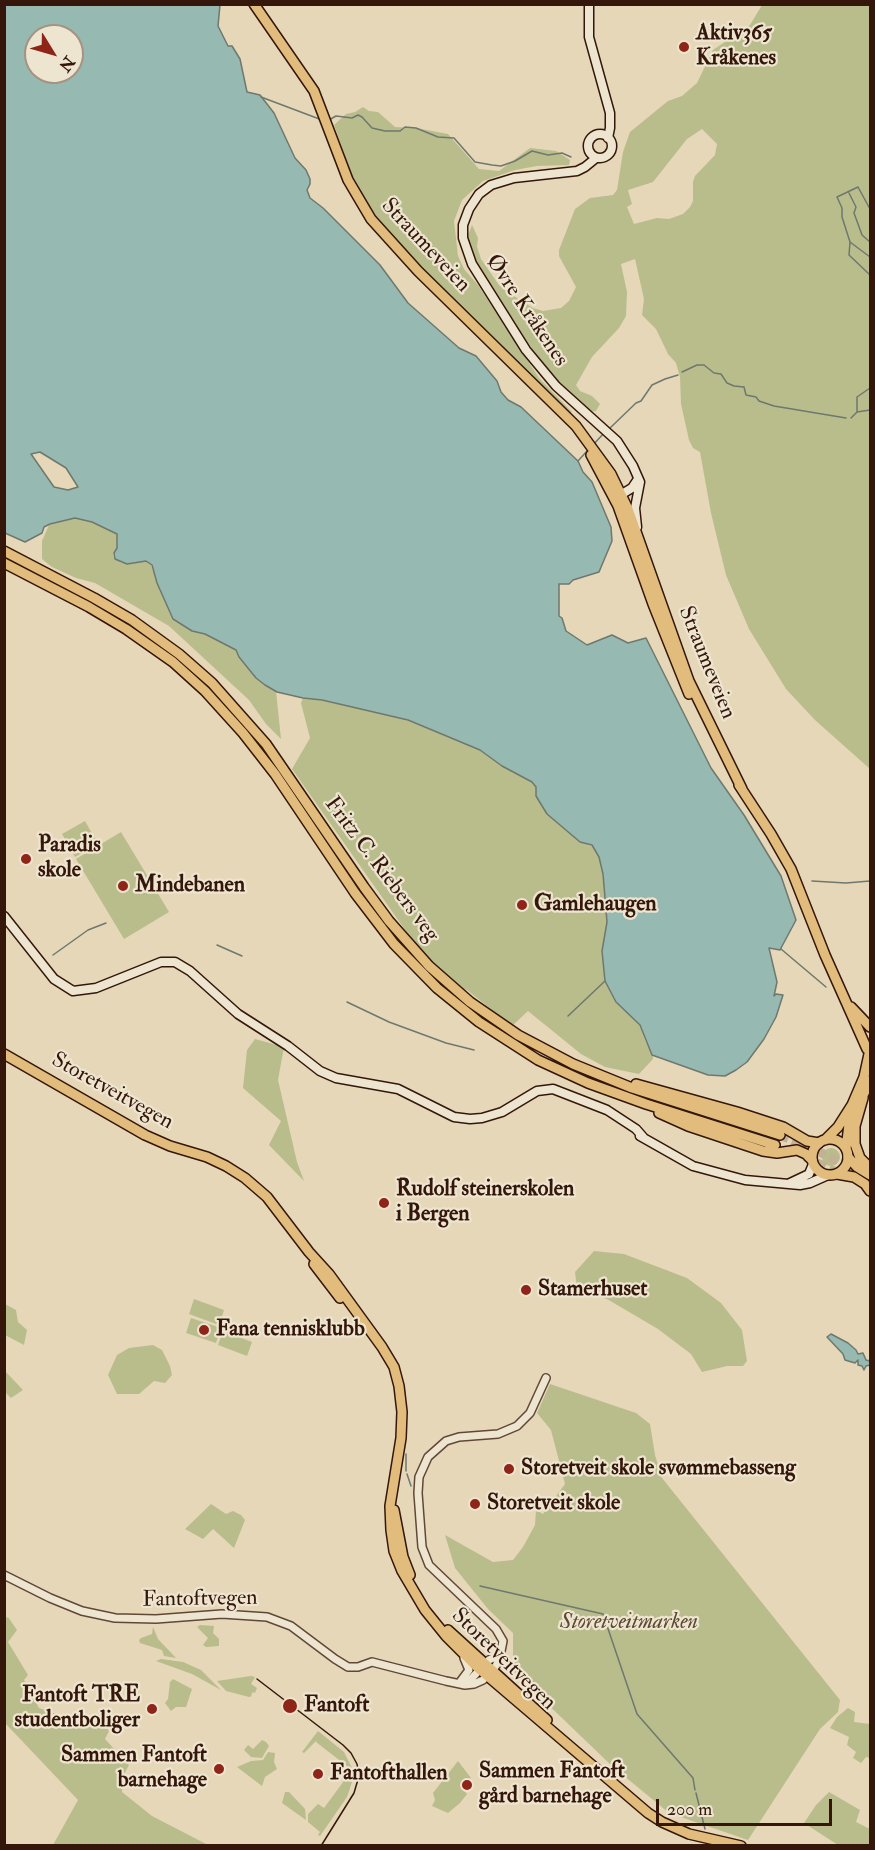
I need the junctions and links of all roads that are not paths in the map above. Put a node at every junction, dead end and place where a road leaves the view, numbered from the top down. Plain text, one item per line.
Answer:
1 (254, 4) edge
2 (589, 4) edge
3 (604, 136) junction
4 (592, 155) junction
5 (547, 399) junction
6 (638, 479) junction
7 (622, 494) junction
8 (618, 506) junction
9 (638, 536) junction
10 (4, 551) edge
11 (4, 563) edge
12 (742, 789) junction
13 (4, 916) edge
14 (847, 1002) junction
15 (870, 1027) edge
16 (870, 1038) edge
17 (869, 1053) edge
18 (4, 1054) edge
19 (870, 1081) edge
20 (615, 1082) junction
21 (588, 1083) junction
22 (863, 1098) junction
23 (780, 1136) tunnel mouth
24 (822, 1141) junction
25 (775, 1145) tunnel mouth
26 (847, 1153) junction
27 (813, 1162) junction
28 (870, 1168) edge
29 (832, 1174) junction
30 (870, 1175) edge
31 (788, 1184) junction
32 (870, 1191) edge
33 (546, 1378) dead end
34 (391, 1496) junction
35 (4, 1575) edge
36 (459, 1650) junction
37 (487, 1670) junction
38 (458, 1683) junction
39 (741, 1845) edge

1 - 5 main road, Straumeveien
2 - 3 main road
3 - 4 main road
3 - 4 main road
4 - 6 main road, Øvre Kråkenes
5 - 7 main road, Straumeveien
5 - 8 main road, Straumeveien
6 - 7 main road
6 - 9 main road
7 - 8 main road
7 - 9 main road, Straumeveien
8 - 12 main road, Straumeveien
9 - 12 main road, Straumeveien
10 - 20 main road, Fritz C. Riebers veg
11 - 21 main road, Fritz C. Riebers veg
12 - 14 main road, Straumeveien
13 - 31 main road
14 - 15 main road, Straumeveien
14 - 17 main road, Straumeveien
16 - 17 main road
17 - 24 main road
18 - 34 main road, Storetveitvegen
19 - 22 main road
20 - 23 main road, Fritz C. Riebers veg
20 - 24 main road
21 - 25 main road, Fritz C. Riebers veg
21 - 27 main road
22 - 26 main road
22 - 28 main road
24 - 26 main road
24 - 27 main road
26 - 29 main road
26 - 30 main road
27 - 29 main road
27 - 31 main road
29 - 31 main road
29 - 32 main road
33 - 37 street
34 - 36 main road, Storetveitvegen
34 - 37 main road, Storetveitvegen
35 - 38 street, Fantoftvegen
36 - 37 main road, Storetveitvegen
36 - 38 street
37 - 38 street
37 - 39 main road, Storetveitvegen

